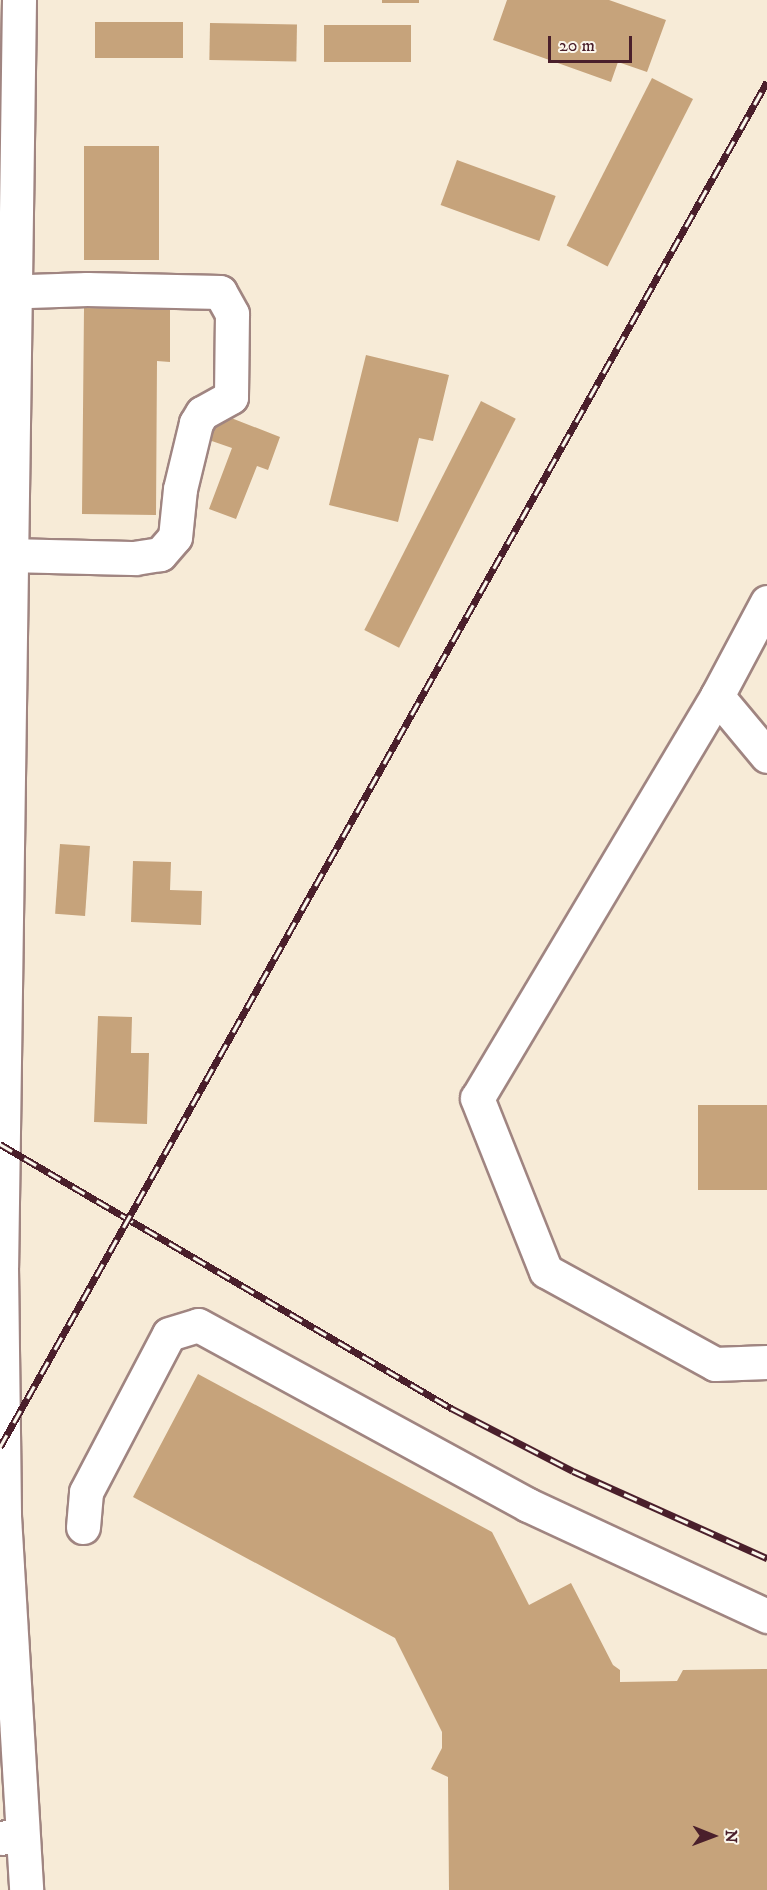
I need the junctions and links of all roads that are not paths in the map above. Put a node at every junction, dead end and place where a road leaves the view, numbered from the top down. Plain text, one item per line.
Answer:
1 (19, 0) edge
2 (9, 55) edge
3 (7, 292) edge
4 (6, 448) edge
5 (10, 555) junction
6 (767, 602) edge
7 (4, 637) edge
8 (717, 696) junction
9 (767, 756) edge
10 (1, 1267) edge
11 (767, 1362) edge
12 (2, 1515) edge
13 (83, 1527) dead end
14 (4, 1585) edge
15 (767, 1616) edge
16 (10, 1836) edge
17 (26, 1890) edge

1 - 2 main road
2 - 3 main road
3 - 4 main road
3 - 5 main road
4 - 5 main road
5 - 7 main road
6 - 8 main road
7 - 10 main road
8 - 9 main road
8 - 11 main road
10 - 12 main road
12 - 14 main road
13 - 15 main road
14 - 16 main road
16 - 17 main road

